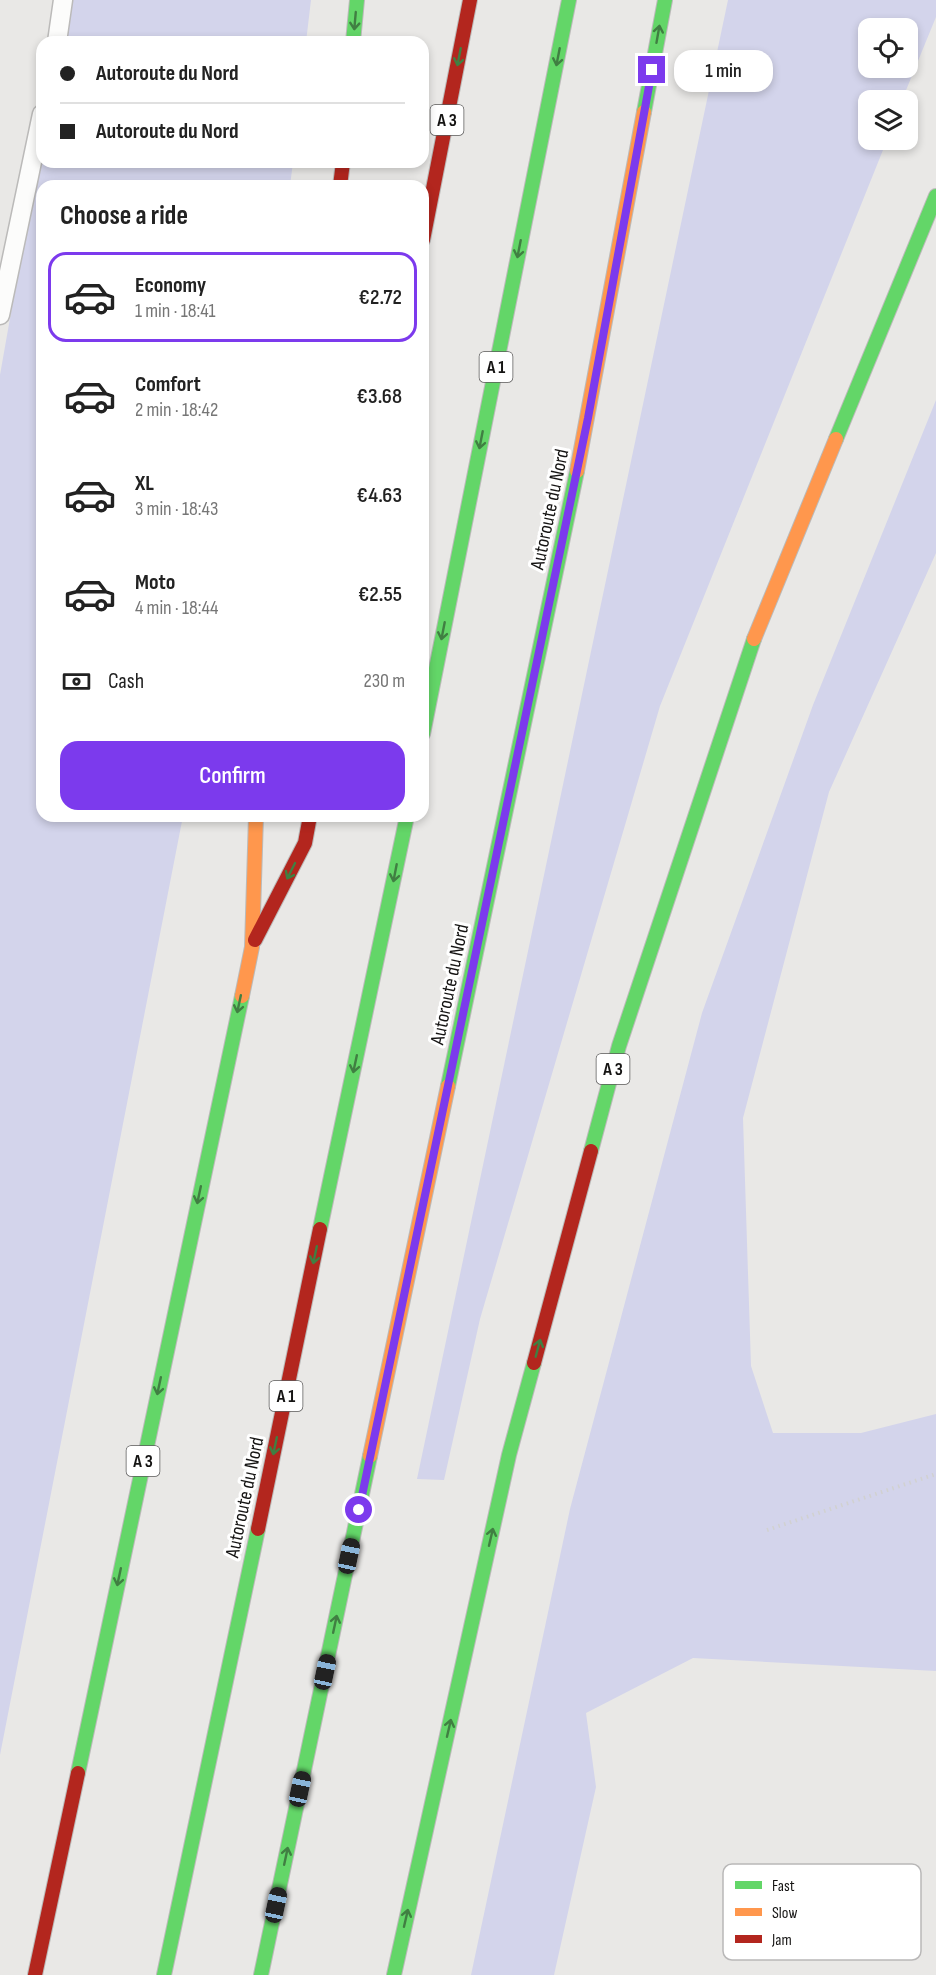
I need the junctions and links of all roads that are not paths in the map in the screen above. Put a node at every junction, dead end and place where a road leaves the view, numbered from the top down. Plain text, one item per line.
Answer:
1 (63, 0) edge
2 (357, 0) edge
3 (470, 0) edge
4 (569, 0) edge
5 (665, 0) edge
6 (58, 36) edge
7 (354, 36) edge
8 (36, 143) edge
9 (936, 196) edge
10 (429, 209) edge
11 (0, 315) edge
12 (429, 704) edge
13 (256, 822) edge
14 (309, 822) edge
15 (406, 822) edge
16 (252, 947) junction
17 (35, 1975) edge
18 (164, 1975) edge
19 (261, 1975) edge
20 (394, 1975) edge

1 - 6 lane
2 -> 7 highway
3 -> 10 highway, A 3
4 -> 12 highway, A 1
19 -> 5 highway, Autoroute du Nord
8 - 11 lane
20 -> 9 highway, A 3
13 - 16 highway
14 -> 16 highway, A 3
15 -> 18 highway, Autoroute du Nord / A 1
16 -> 17 highway, A 3

